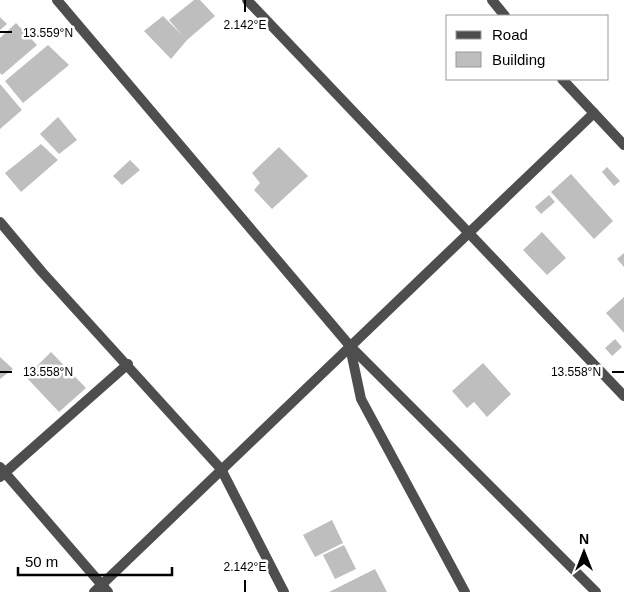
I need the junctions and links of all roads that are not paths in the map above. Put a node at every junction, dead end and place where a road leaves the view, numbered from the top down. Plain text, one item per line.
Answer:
1 (56, 0) edge
2 (247, 0) edge
3 (492, 0) edge
4 (504, 15) edge
5 (563, 80) edge
6 (594, 113) junction
7 (624, 145) edge
8 (0, 222) edge
9 (468, 233) junction
10 (350, 346) junction
11 (128, 364) junction
12 (624, 396) edge
13 (221, 469) junction
14 (2, 472) edge
15 (105, 588) edge
16 (94, 592) edge
17 (284, 592) edge
18 (464, 592) edge
19 (596, 592) edge

1 - 10 street
2 - 9 street
3 - 4 street
5 - 6 street
6 - 7 street
6 - 9 street
8 - 11 street
9 - 10 street
9 - 12 street
10 - 13 street
10 - 18 street
10 - 19 street
11 - 13 street
11 - 14 street
13 - 15 street
13 - 17 street
14 - 15 street
15 - 16 street

